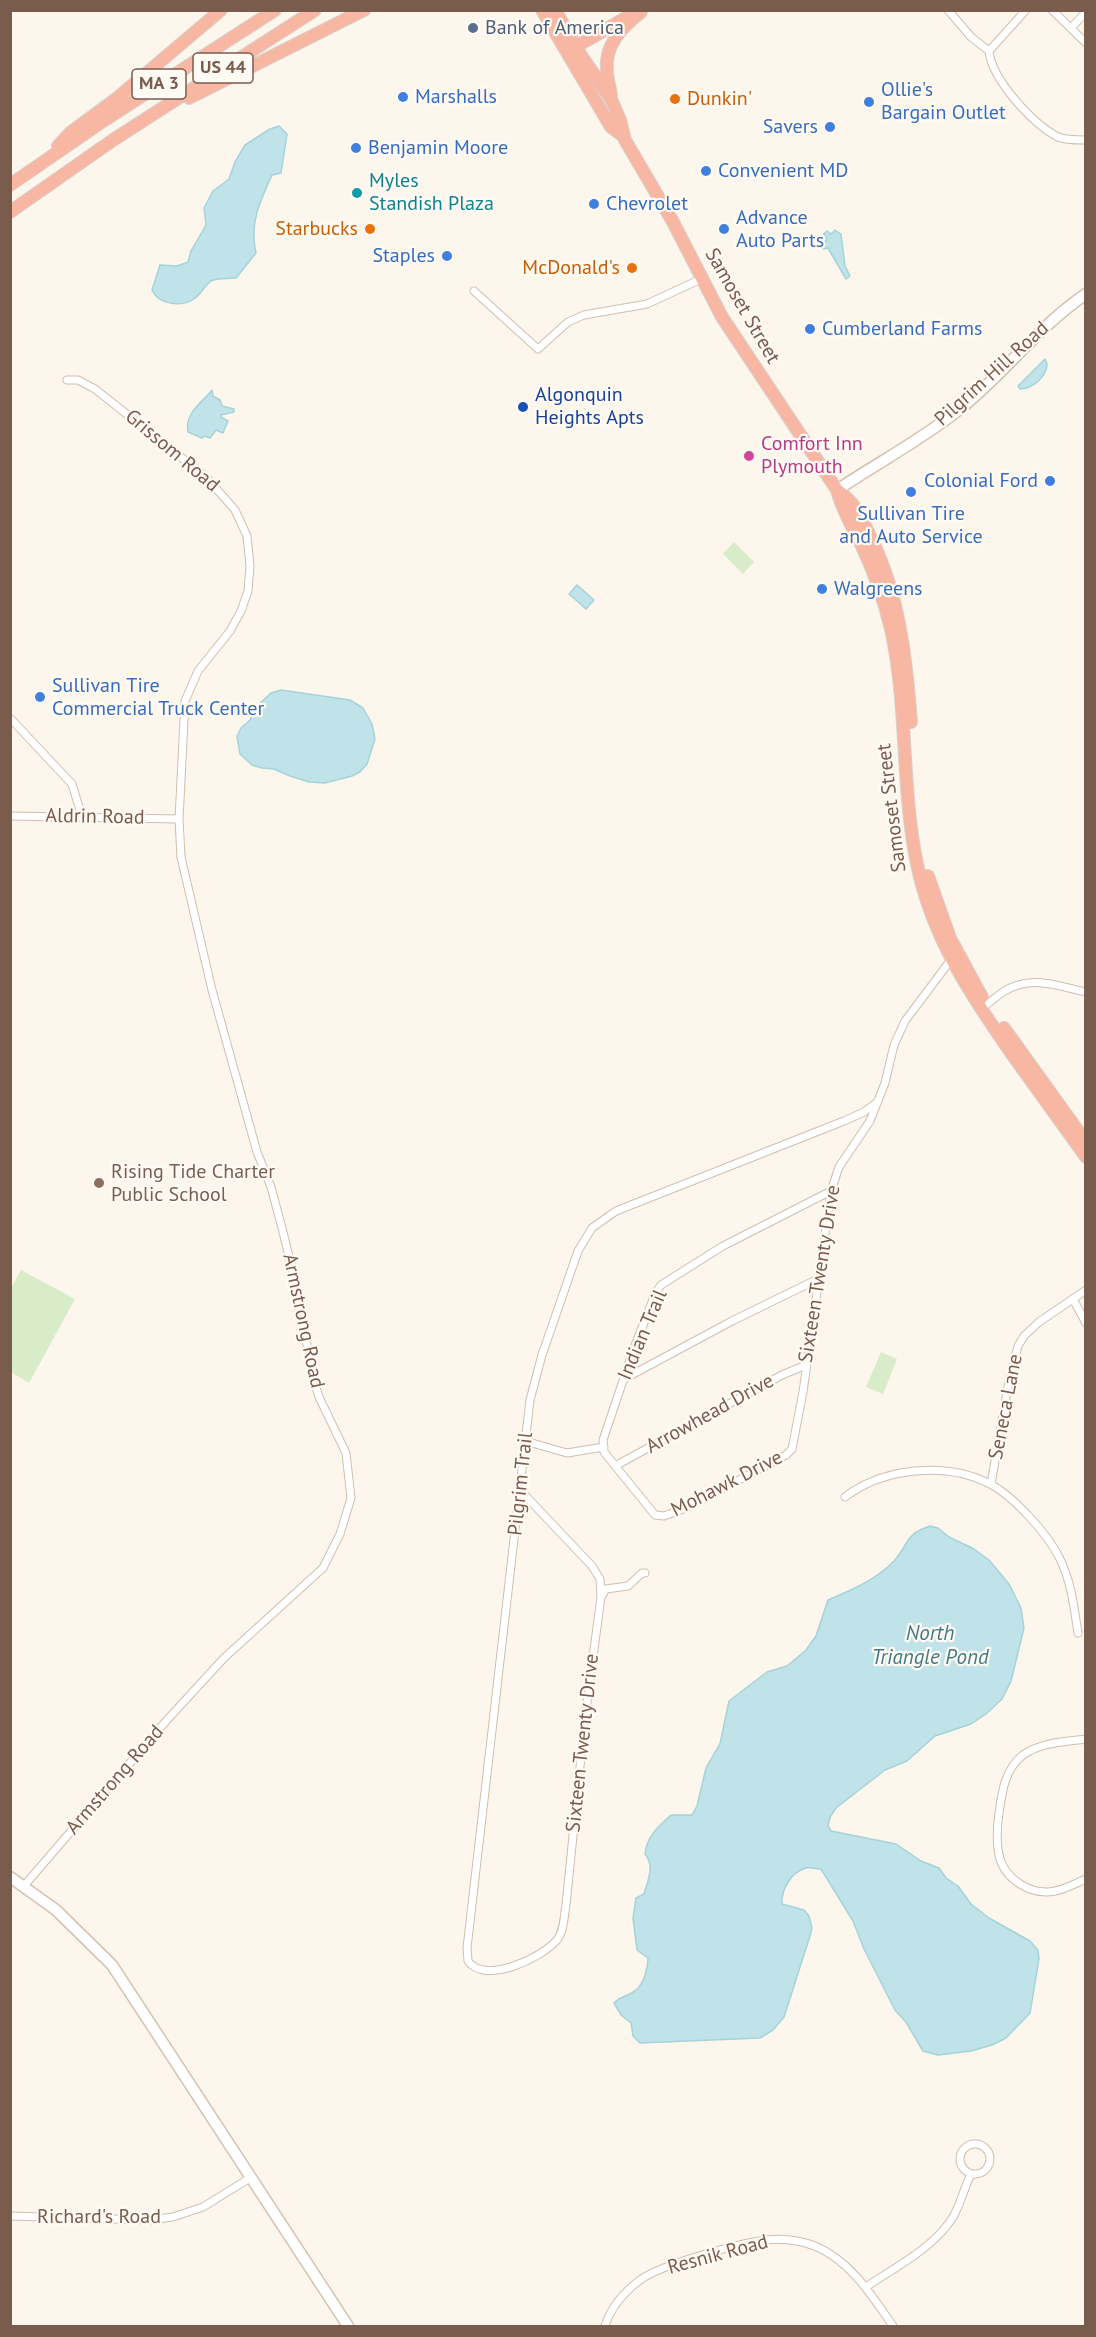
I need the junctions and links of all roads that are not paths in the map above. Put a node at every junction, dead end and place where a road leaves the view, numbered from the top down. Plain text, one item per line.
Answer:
1 (221, 10) edge
2 (275, 10) edge
3 (315, 10) edge
4 (364, 10) edge
5 (542, 10) edge
6 (555, 10) edge
7 (948, 10) edge
8 (1026, 10) edge
9 (1052, 10) edge
10 (642, 11) edge
11 (1086, 12) edge
12 (1071, 28) junction
13 (1086, 43) edge
14 (571, 47) junction
15 (989, 51) junction
16 (611, 99) junction
17 (132, 128) junction
18 (623, 136) junction
19 (1086, 140) edge
20 (45, 160) junction
21 (10, 185) edge
22 (10, 212) edge
23 (701, 279) junction
24 (474, 291) dead end
25 (1086, 294) edge
26 (67, 380) dead end
27 (837, 490) junction
28 (10, 718) edge
29 (10, 816) edge
30 (82, 817) junction
31 (179, 819) junction
32 (954, 957) junction
33 (1086, 992) edge
34 (984, 1007) junction
35 (876, 1103) junction
36 (1086, 1142) edge
37 (1086, 1157) edge
38 (831, 1191) junction
39 (818, 1279) junction
40 (1086, 1290) edge
41 (1072, 1299) junction
42 (1086, 1323) edge
43 (806, 1365) junction
44 (624, 1379) junction
45 (525, 1441) junction
46 (604, 1447) junction
47 (792, 1449) joint
48 (615, 1466) junction
49 (991, 1484) junction
50 (520, 1490) junction
51 (845, 1497) dead end
52 (645, 1573) dead end
53 (601, 1598) junction
54 (1078, 1633) dead end
55 (1086, 1739) edge
56 (10, 1877) edge
57 (1086, 1879) edge
58 (23, 1887) junction
59 (556, 1941) joint
60 (971, 2174) junction
61 (250, 2178) junction
62 (10, 2216) edge
63 (866, 2287) junction
64 (346, 2324) edge
65 (605, 2326) edge
66 (893, 2326) edge

1 - 20 highway, US 44
2 - 20 highway, MA 3
3 - 17 highway, US 44
4 - 17 highway
5 - 14 highway, Samoset Street
6 - 14 highway, Samoset Street
7 - 15 street
8 - 15 street
9 - 12 street
10 - 14 highway
10 - 16 highway
11 - 12 street
12 - 13 street
14 - 16 highway, Samoset Street
14 - 18 highway, Samoset Street
15 - 19 street
16 - 18 highway, Samoset Street
17 - 22 highway, US 44
18 - 23 highway, Samoset Street
20 - 21 highway, US 44
23 - 24 street
23 - 27 highway, Samoset Street
25 - 27 street, Pilgrim Hill Road
26 - 31 street, Grissom Road
27 - 32 highway, Samoset Street
28 - 30 street
29 - 30 street, Aldrin Road
30 - 31 street, Aldrin Road
31 - 58 street, Armstrong Road
32 - 34 highway, Samoset Street
32 - 35 street, Sixteen Twenty Drive
33 - 34 street
34 - 36 highway, Samoset Street
34 - 37 highway, Samoset Street
35 - 38 street, Sixteen Twenty Drive
35 - 45 street, Pilgrim Trail
38 - 39 street, Sixteen Twenty Drive
38 - 44 street, Indian Trail
39 - 43 street, Sixteen Twenty Drive
39 - 44 street
40 - 41 street, Seneca Lane
41 - 42 street
41 - 49 street, Seneca Lane
43 - 47 street, Sixteen Twenty Drive
43 - 48 street, Arrowhead Drive
44 - 46 street, Indian Trail
45 - 46 street
45 - 50 street, Pilgrim Trail
46 - 48 street
47 - 48 street, Mohawk Drive
49 - 51 street
49 - 54 street
50 - 53 street
50 - 59 street, Pilgrim Trail
52 - 53 street
53 - 59 street, Sixteen Twenty Drive
55 - 57 street
56 - 58 street
58 - 61 street
60 - 60 street
60 - 63 street
61 - 62 street, Richard's Road
61 - 64 street
63 - 65 street, Resnik Road
63 - 66 street, Resnik Road

